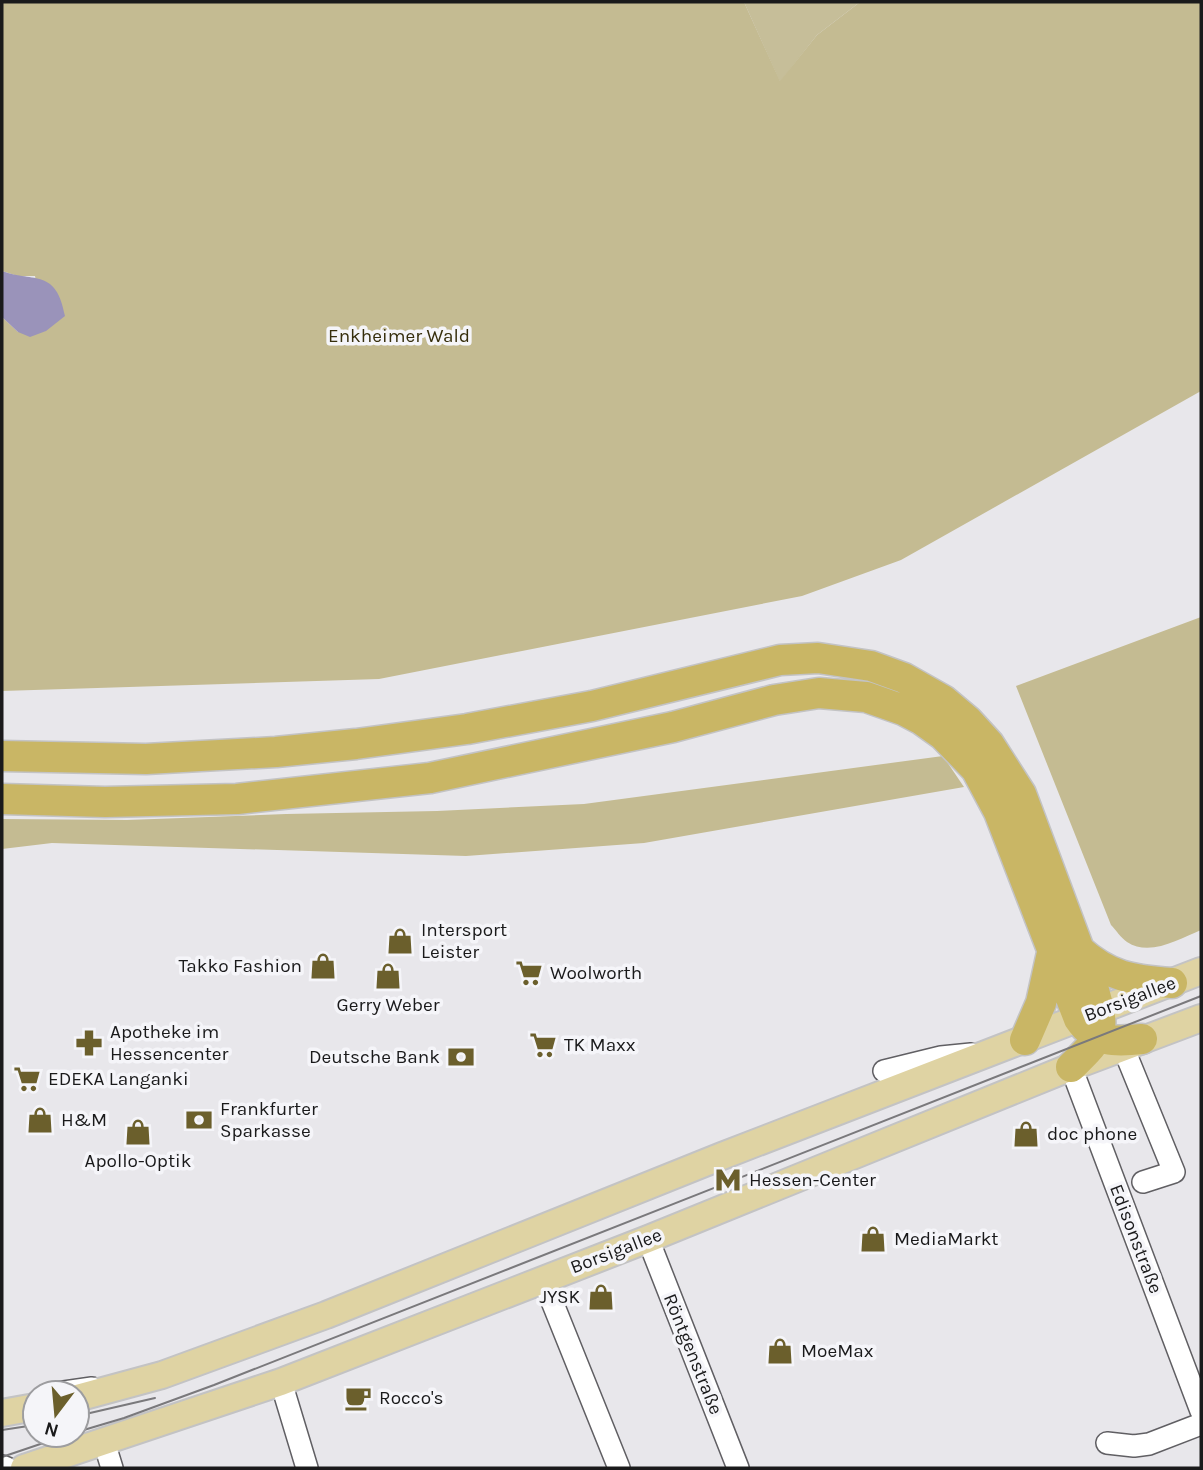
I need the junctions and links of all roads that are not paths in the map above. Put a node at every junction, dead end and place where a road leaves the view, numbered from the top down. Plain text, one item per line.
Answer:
1 (2, 756) edge
2 (2, 799) edge
3 (1065, 952) junction
4 (1201, 971) edge
5 (1171, 982) junction
6 (1201, 1018) edge
7 (1108, 1031) junction
8 (1025, 1040) junction
9 (987, 1054) junction
10 (1071, 1067) junction
11 (884, 1071) dead end
12 (1143, 1182) dead end
13 (649, 1239) junction
14 (543, 1279) junction
15 (143, 1381) junction
16 (281, 1382) junction
17 (91, 1388) edge
18 (91, 1394) edge
19 (21, 1397) edge
20 (2, 1399) edge
21 (21, 1410) edge
22 (1201, 1410) edge
23 (2, 1413) edge
24 (1201, 1424) edge
25 (104, 1443) junction
26 (1107, 1443) dead end
27 (2, 1466) edge
28 (732, 1466) edge
29 (7, 1468) edge
30 (24, 1468) edge
31 (112, 1468) edge
32 (307, 1468) edge
33 (619, 1468) edge

1 - 3 highway
2 - 3 highway
3 - 5 highway
3 - 7 highway
3 - 8 highway
4 - 5 main road, Borsigallee
5 - 7 main road, Borsigallee
6 - 7 main road, Borsigallee
7 - 8 main road, Borsigallee
7 - 10 highway
7 - 12 street
8 - 9 main road, Borsigallee
9 - 11 street
9 - 15 main road, Borsigallee
10 - 13 main road, Borsigallee
10 - 22 street, Edisonstraße
13 - 14 main road, Borsigallee
13 - 28 street, Röntgenstraße
14 - 16 main road, Borsigallee
14 - 33 street
15 - 17 street
15 - 18 main road, Borsigallee
16 - 25 main road, Borsigallee
16 - 32 street
19 - 20 street
21 - 23 main road
24 - 26 street
25 - 30 main road, Borsigallee
25 - 31 street
27 - 29 street

